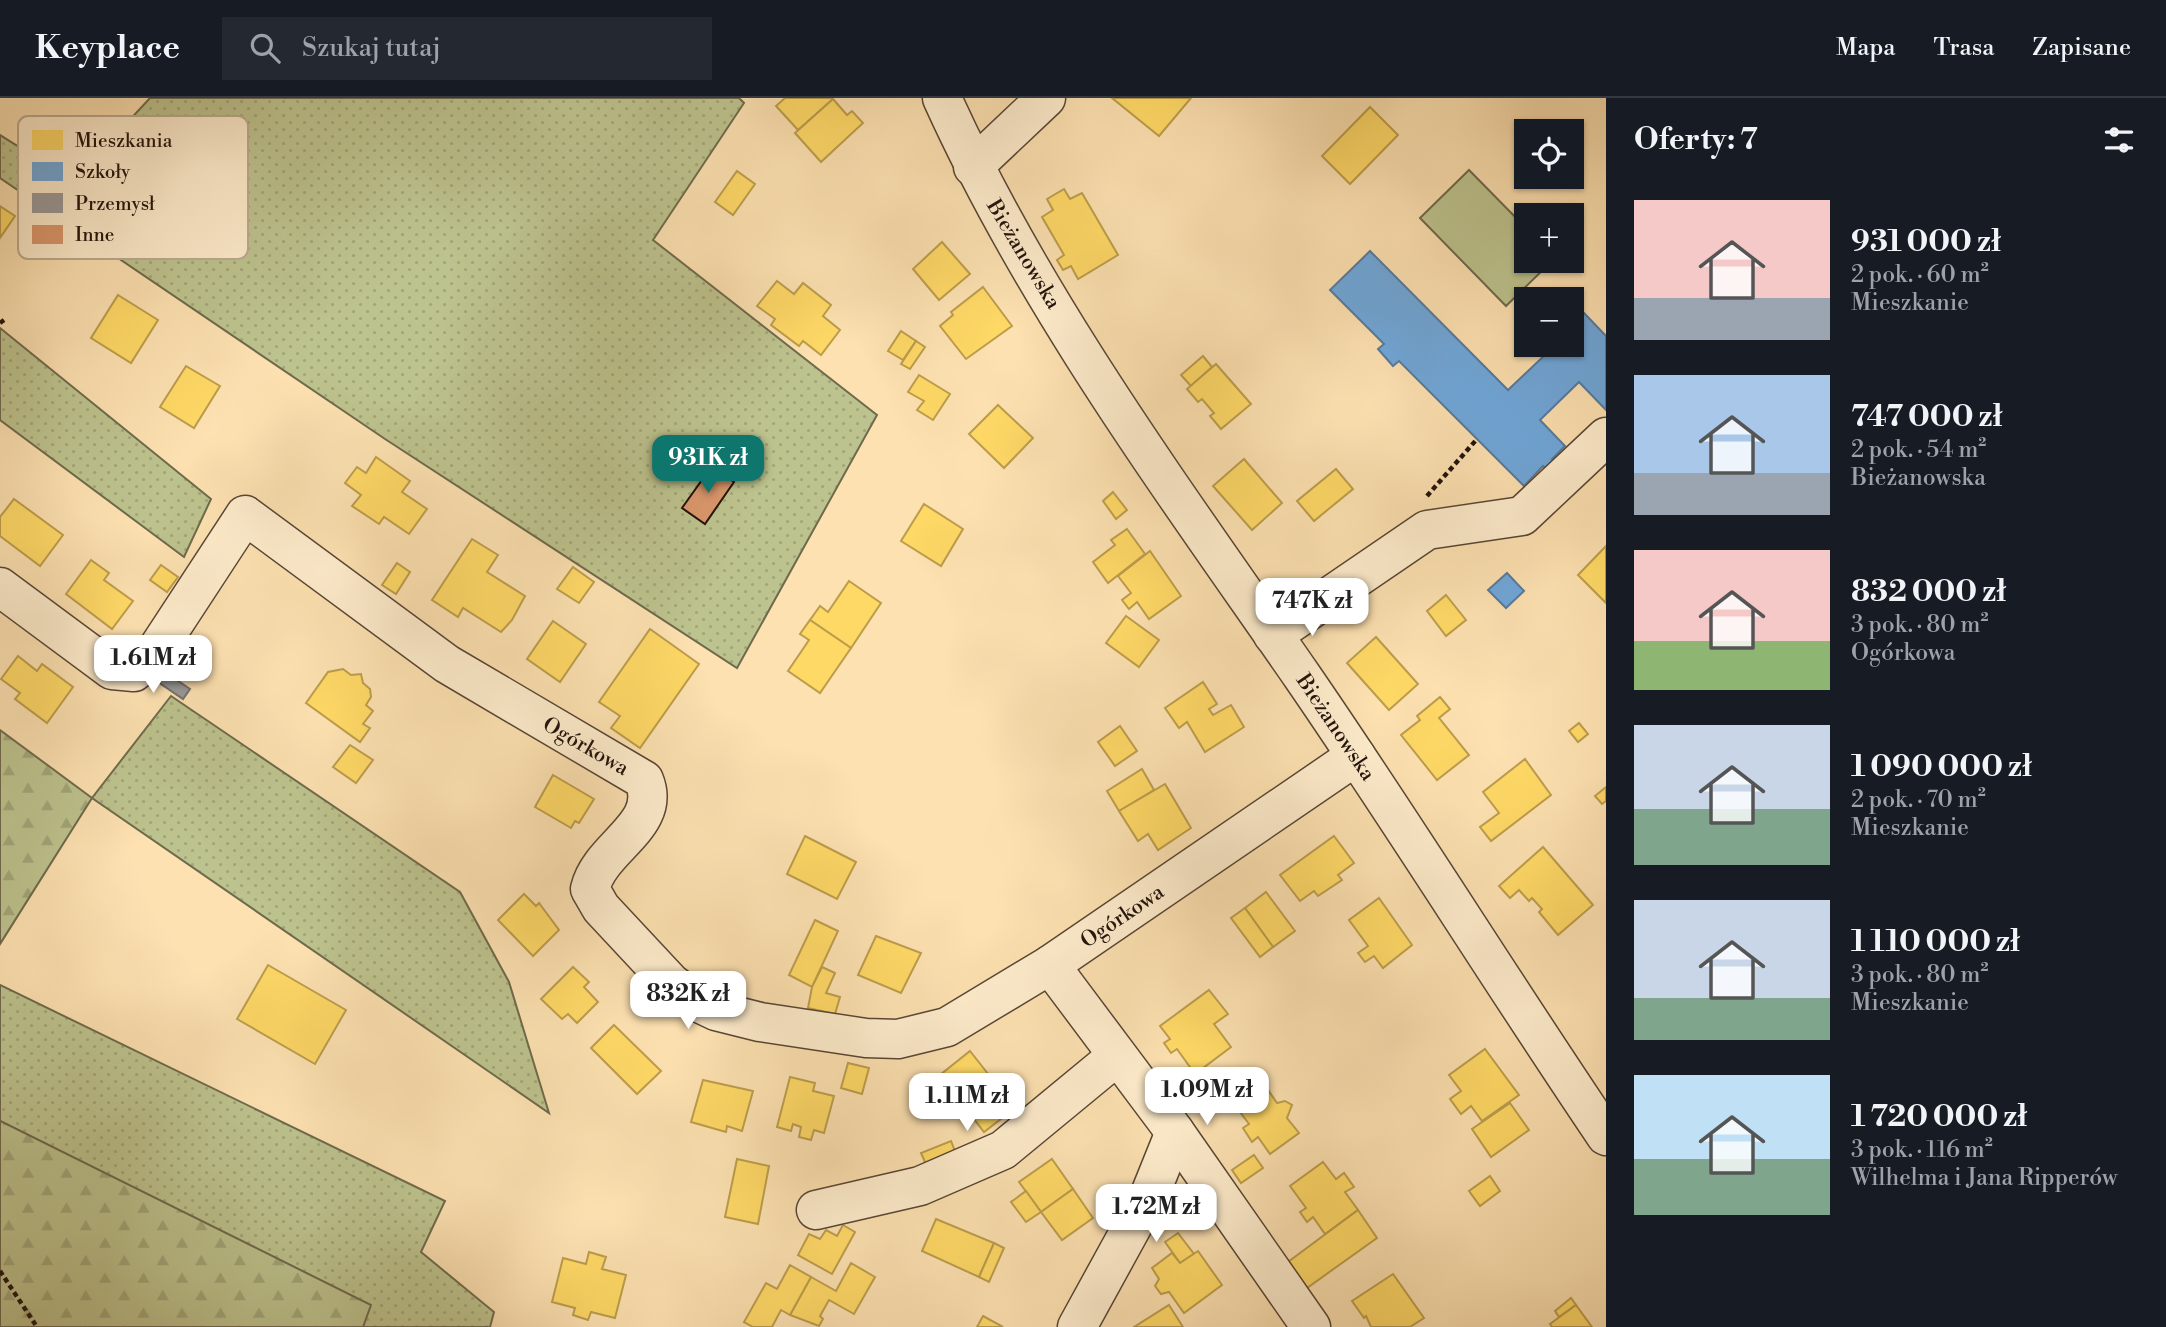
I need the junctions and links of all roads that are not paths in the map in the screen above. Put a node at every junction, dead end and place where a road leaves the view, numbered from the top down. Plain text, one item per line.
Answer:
1 (942, 98) edge
2 (1046, 98) edge
3 (973, 167) junction
4 (1606, 437) edge
5 (0, 587) edge
6 (1273, 635) junction
7 (1356, 756) junction
8 (1050, 965) junction
9 (1117, 1056) junction
10 (1175, 1132) junction
11 (1606, 1136) edge
12 (816, 1210) dead end
13 (1077, 1327) edge
14 (1311, 1327) edge

1 - 3 street, Bieżanowska
2 - 3 street
3 - 6 street, Bieżanowska
4 - 6 street
5 - 8 street, Ogórkowa
6 - 7 street, Bieżanowska
7 - 8 street, Ogórkowa
7 - 11 street, Bieżanowska
8 - 9 street
9 - 10 street
9 - 12 street
10 - 13 street
10 - 14 street

